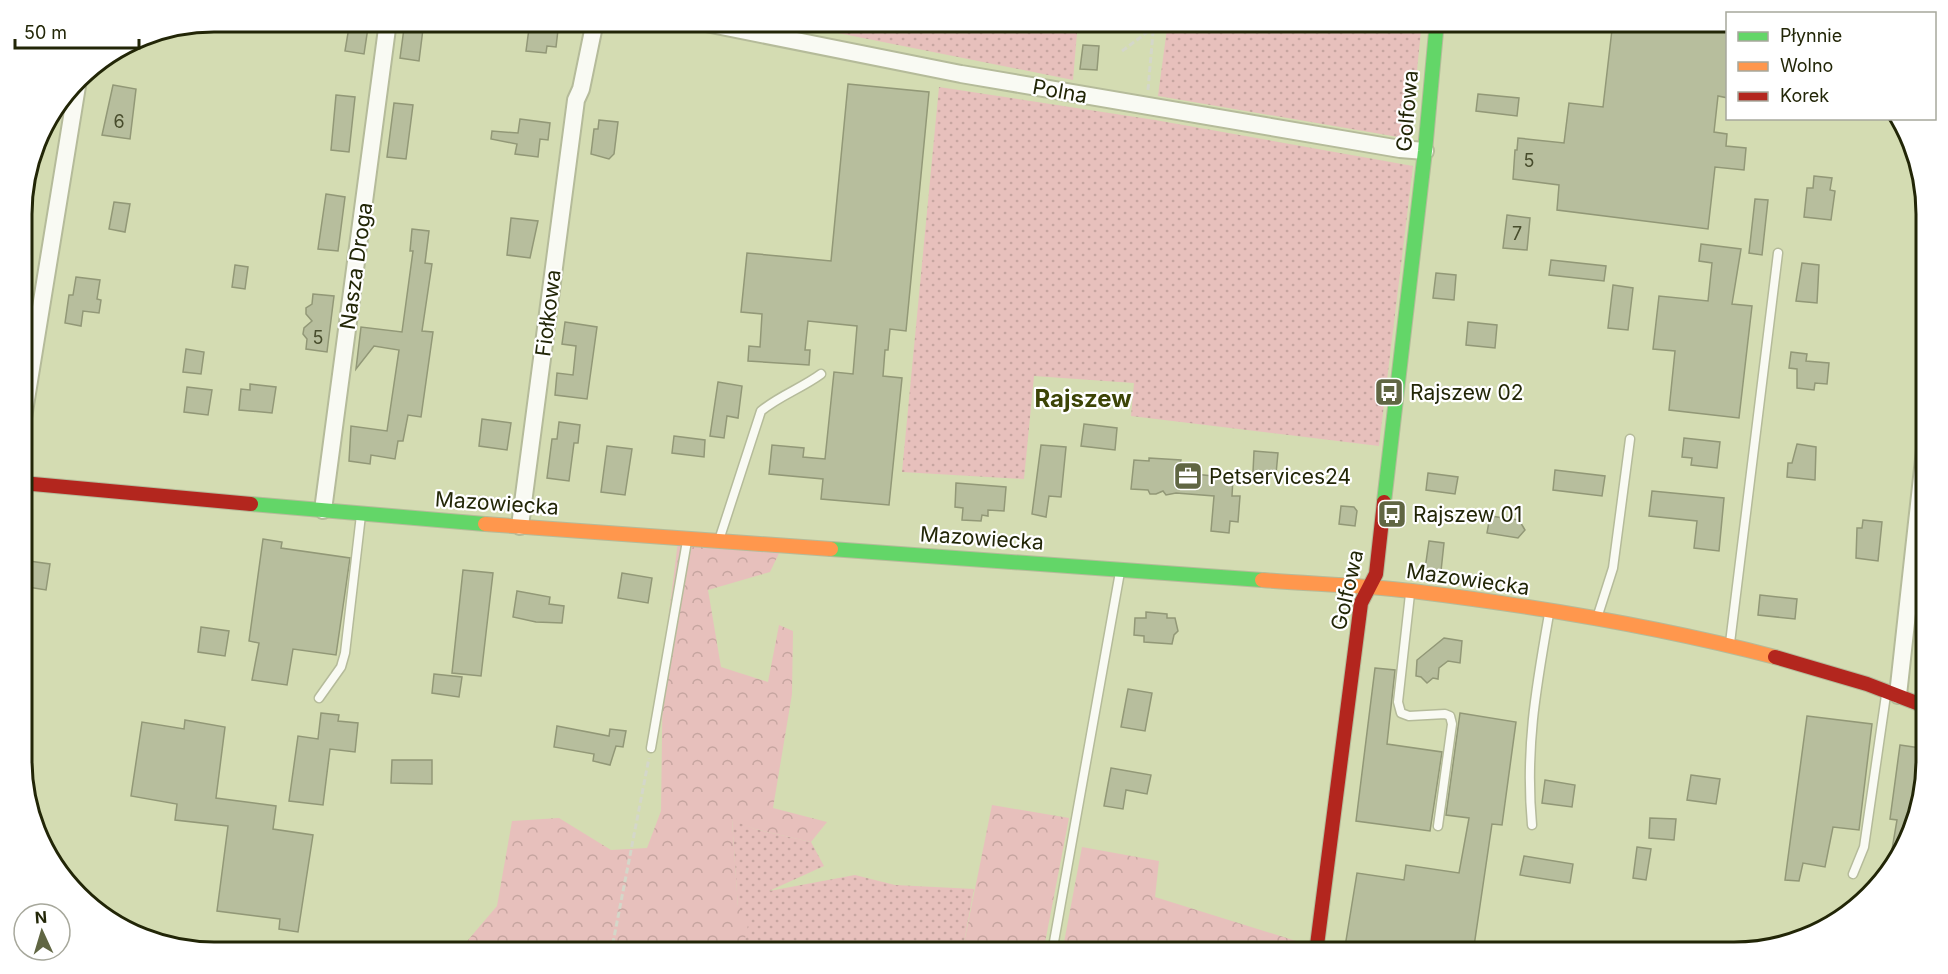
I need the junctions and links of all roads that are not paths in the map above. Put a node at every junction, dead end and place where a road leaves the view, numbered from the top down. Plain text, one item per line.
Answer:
1 (387, 32) edge
2 (593, 32) edge
3 (784, 32) edge
4 (1436, 32) edge
5 (75, 96) edge
6 (1425, 151) junction
7 (1778, 253) dead end
8 (32, 363) edge
9 (821, 374) dead end
10 (1630, 439) dead end
11 (32, 484) edge
12 (323, 510) junction
13 (362, 514) junction
14 (1916, 515) edge
15 (520, 526) junction
16 (688, 537) junction
17 (719, 540) junction
18 (1120, 569) junction
19 (1368, 589) junction
20 (1410, 591) junction
21 (1550, 611) junction
22 (1597, 620) junction
23 (1730, 647) junction
24 (1892, 692) junction
25 (319, 698) dead end
26 (1916, 702) edge
27 (651, 748) road end
28 (1532, 825) dead end
29 (1438, 826) dead end
30 (1852, 874) dead end
31 (1054, 942) edge
32 (1317, 942) edge

1 - 12 street, Nasza Droga
2 - 15 street, Fiołkowa
3 - 6 street, Polna
4 - 6 street, Golfowa
5 - 8 street
6 - 19 street, Golfowa
7 - 23 lane
9 - 17 lane
10 - 22 lane
11 - 12 street, Mazowiecka
12 - 13 street, Mazowiecka
13 - 15 street, Mazowiecka
13 - 25 lane
14 - 24 street
15 - 16 street, Mazowiecka
16 - 17 street, Mazowiecka
16 - 27 lane
17 - 18 street, Mazowiecka
18 - 19 street, Mazowiecka
18 - 31 lane
19 - 20 street, Mazowiecka
19 - 32 street, Golfowa
20 - 21 street, Mazowiecka
20 - 29 lane
21 - 22 street, Mazowiecka
21 - 28 lane
22 - 23 street, Mazowiecka
23 - 24 street, Mazowiecka
24 - 26 street, Mazowiecka
24 - 30 lane

